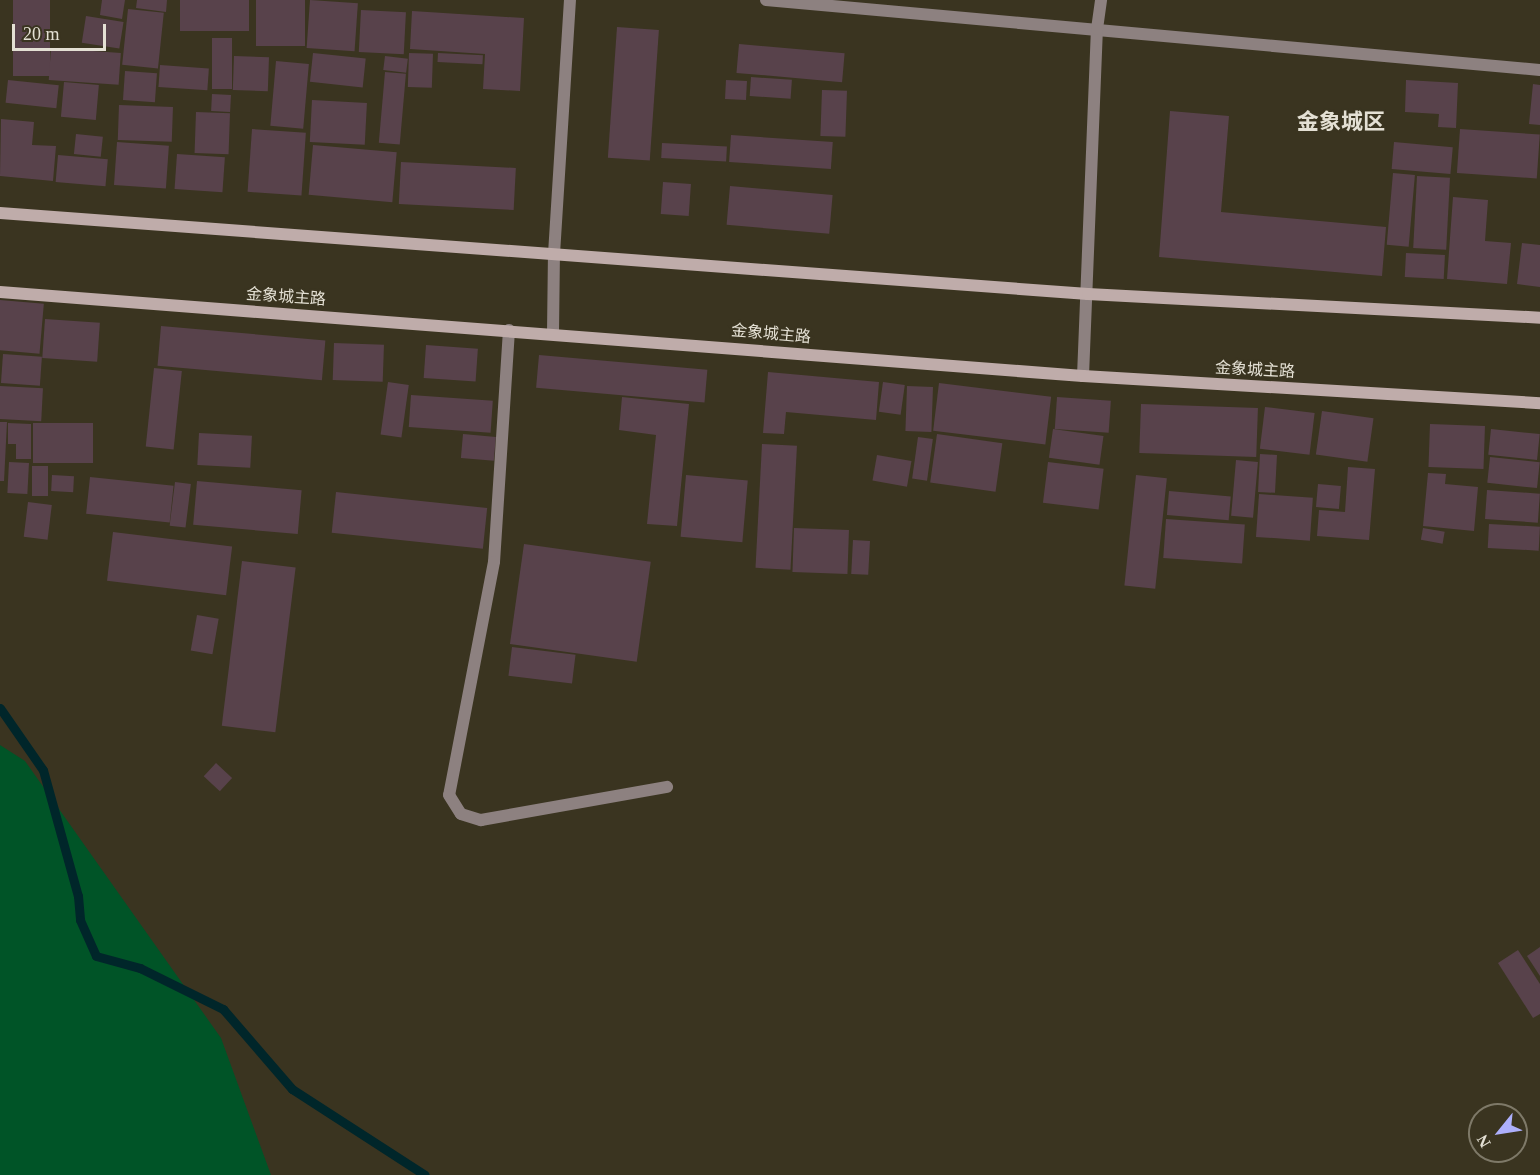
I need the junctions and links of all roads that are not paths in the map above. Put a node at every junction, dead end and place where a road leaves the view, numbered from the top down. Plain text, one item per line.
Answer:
1 (570, 0) edge
2 (766, 0) edge
3 (1101, 0) edge
4 (1097, 29) junction
5 (1540, 70) edge
6 (0, 213) edge
7 (554, 254) junction
8 (0, 292) edge
9 (1088, 294) junction
10 (1540, 318) edge
11 (509, 330) junction
12 (553, 333) junction
13 (1083, 376) junction
14 (1540, 403) edge
15 (667, 787) dead end

1 - 7 street
2 - 4 street
3 - 4 street
4 - 5 street
4 - 9 street
6 - 7 main road
7 - 9 main road
7 - 12 street
8 - 11 main road, 金象城主路
9 - 10 main road
9 - 13 street
11 - 12 main road, 金象城主路
11 - 15 street
12 - 13 main road, 金象城主路
13 - 14 main road, 金象城主路

